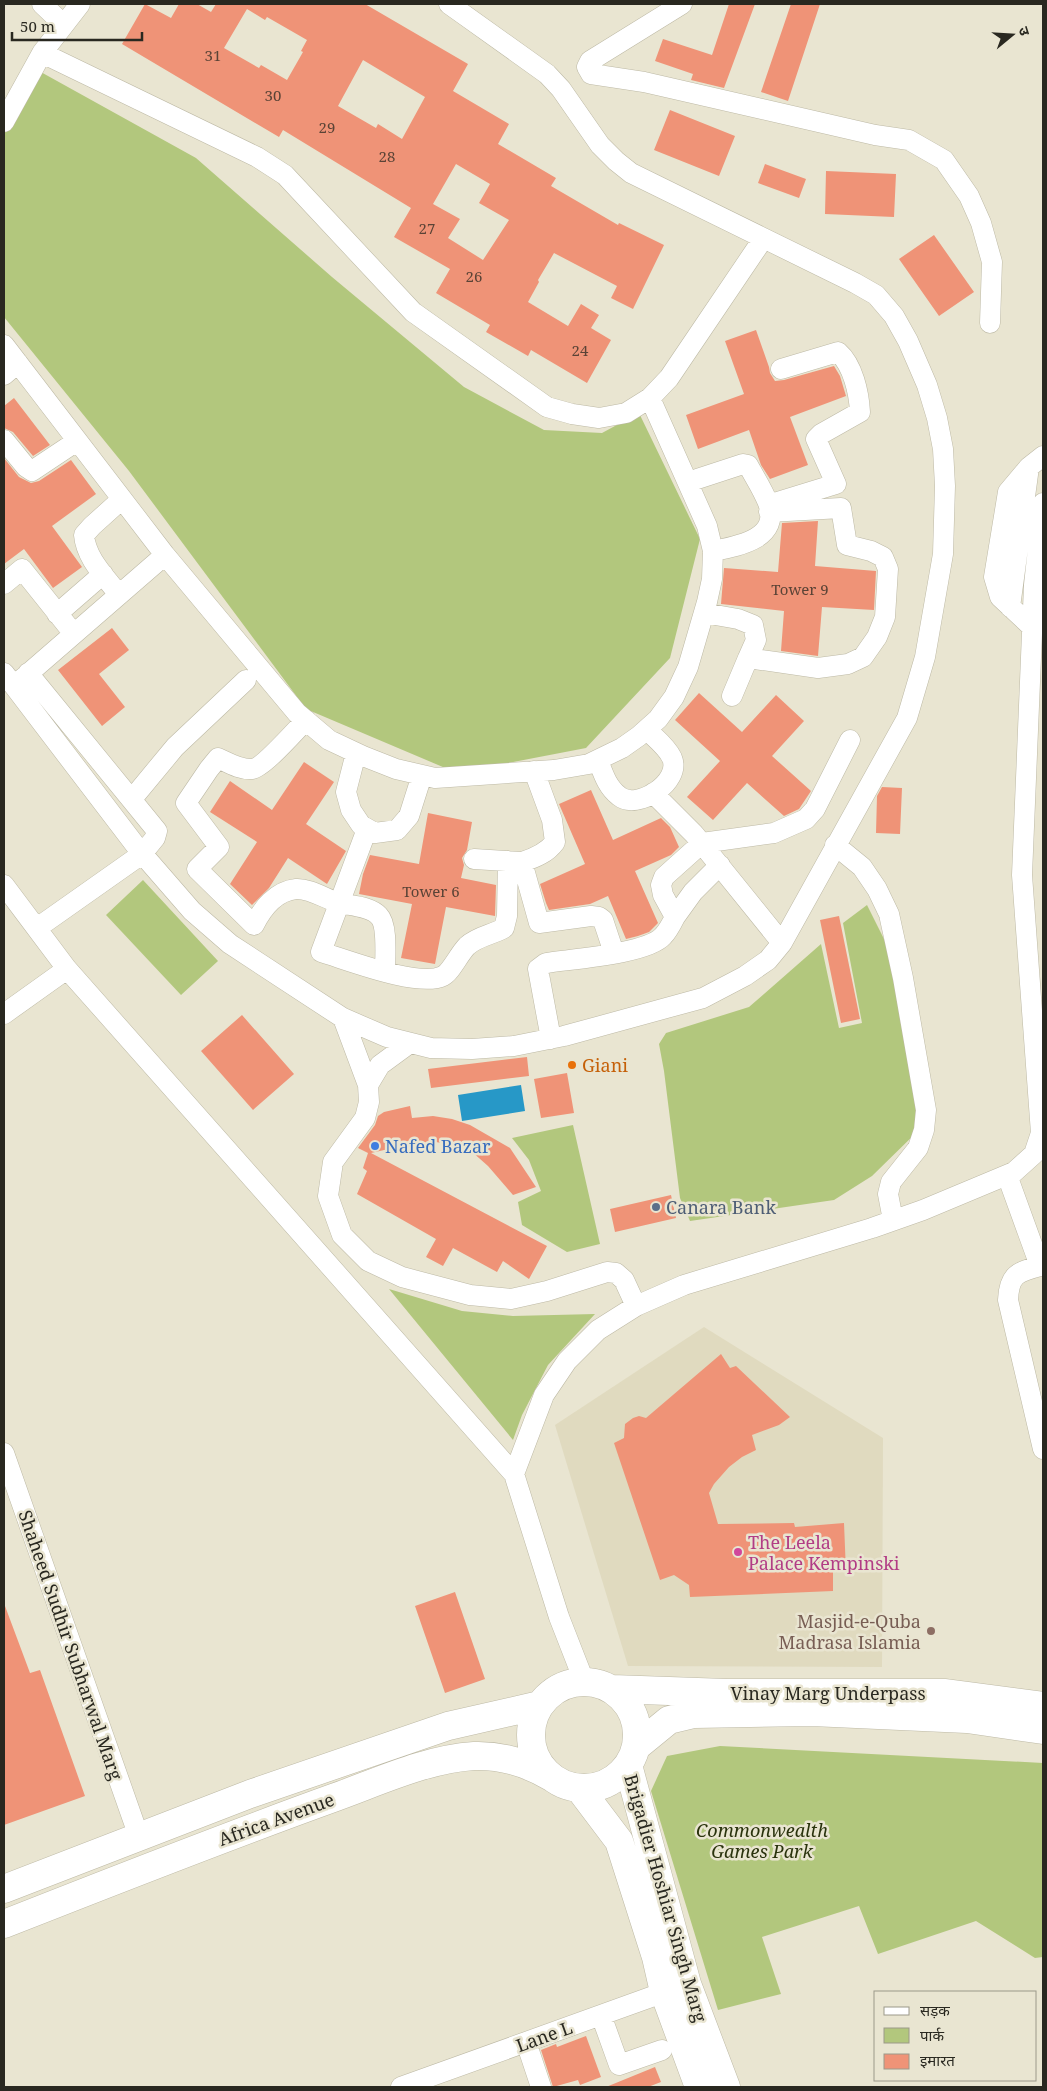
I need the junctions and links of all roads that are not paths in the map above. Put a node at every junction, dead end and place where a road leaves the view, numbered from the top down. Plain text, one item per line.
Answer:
1 (42, 4) edge
2 (80, 4) edge
3 (449, 4) edge
4 (682, 4) edge
5 (63, 24) junction
6 (42, 53) junction
7 (4, 122) edge
8 (763, 239) junction
9 (990, 324) dead end
10 (4, 345) edge
11 (11, 369) edge
12 (781, 369) dead end
13 (650, 398) junction
14 (4, 440) edge
15 (78, 441) junction
16 (1036, 462) edge
17 (688, 482) junction
18 (122, 499) junction
19 (1043, 503) edge
20 (769, 508) junction
21 (713, 551) junction
22 (165, 556) junction
23 (103, 574) junction
24 (4, 584) edge
25 (119, 595) junction
26 (704, 613) junction
27 (57, 614) junction
28 (1032, 627) junction
29 (74, 634) junction
30 (748, 658) junction
31 (15, 677) edge
32 (246, 680) dead end
33 (732, 696) dead end
34 (306, 720) junction
35 (646, 730) junction
36 (850, 740) dead end
37 (356, 752) junction
38 (598, 760) junction
39 (534, 771) junction
40 (422, 775) junction
41 (653, 793) junction
42 (132, 799) junction
43 (367, 828) junction
44 (702, 843) junction
45 (835, 845) junction
46 (142, 854) junction
47 (474, 859) dead end
48 (515, 861) junction
49 (720, 865) junction
50 (4, 884) edge
51 (340, 903) junction
52 (675, 917) junction
53 (37, 928) junction
54 (782, 943) junction
55 (614, 953) junction
56 (66, 969) junction
57 (385, 972) junction
58 (4, 1014) edge
59 (343, 1018) junction
60 (551, 1038) junction
61 (410, 1043) junction
62 (368, 1085) junction
63 (1007, 1175) junction
64 (893, 1220) junction
65 (1042, 1266) edge
66 (636, 1306) junction
67 (1041, 1426) edge
68 (1043, 1449) edge
69 (4, 1452) edge
70 (514, 1474) junction
71 (9, 1482) edge
72 (584, 1681) junction
73 (612, 1689) junction
74 (540, 1705) junction
75 (1043, 1706) edge
76 (1043, 1730) edge
77 (632, 1756) junction
78 (553, 1778) junction
79 (579, 1788) junction
80 (139, 1836) junction
81 (4, 1889) edge
82 (4, 1924) edge
83 (676, 1988) junction
84 (601, 2015) junction
85 (526, 2042) junction
86 (662, 2050) dead end
87 (451, 2079) edge
88 (401, 2087) edge
89 (540, 2087) edge
90 (700, 2087) edge
91 (726, 2087) edge

1 - 5 street
2 - 5 street
3 - 8 street
4 - 9 street
5 - 6 street
6 - 7 street
6 - 13 street
8 - 13 street
8 - 45 street
10 - 11 street
11 - 15 street
12 - 20 street
13 - 17 street
14 - 15 street
15 - 18 street
16 - 28 street
17 - 20 street
17 - 21 street
18 - 22 street
18 - 23 street
19 - 28 street
20 - 21 street
20 - 30 street
21 - 26 street
22 - 25 street
22 - 34 street
23 - 25 street
23 - 27 street
24 - 27 street
25 - 29 street
26 - 30 street
26 - 35 street
27 - 29 street
28 - 63 street
29 - 31 street
30 - 33 street
31 - 42 street
31 - 46 street
32 - 42 street
34 - 37 street
34 - 51 street
35 - 38 street
35 - 41 street
36 - 44 street
37 - 40 street
37 - 43 street
38 - 39 street
38 - 41 street
39 - 40 street
39 - 48 street
40 - 43 street
41 - 44 street
42 - 46 street
43 - 51 street
44 - 49 street
44 - 52 street
45 - 54 street
45 - 64 street
46 - 53 street
46 - 59 street
47 - 48 street
48 - 55 street
48 - 57 street
49 - 52 street
49 - 54 street
50 - 53 street
51 - 57 street
51 - 57 street
52 - 55 street
53 - 56 street
54 - 60 street
55 - 60 street
56 - 58 street
56 - 70 street
59 - 61 street
59 - 62 street
60 - 61 street
61 - 62 street
62 - 66 street
63 - 64 street
63 - 65 street
64 - 66 street
65 - 67 street
66 - 70 street
67 - 68 street
69 - 71 street, Shaheed Sudhir Subharwal Marg
70 - 72 street
71 - 80 street, Shaheed Sudhir Subharwal Marg
72 - 73 main road
72 - 74 main road
73 - 75 main road, Vinay Marg Underpass
73 - 77 main road
74 - 78 main road
74 - 80 main road, Africa Avenue
76 - 77 main road, Vinay Marg Underpass
77 - 79 main road
77 - 83 main road, Brigadier Hoshiar Singh Marg
78 - 79 main road
78 - 82 main road, Africa Avenue
79 - 83 main road, Brigadier Hoshiar Singh Marg
80 - 81 main road, Africa Avenue
83 - 84 street, Lane L
83 - 90 main road, Brigadier Hoshiar Singh Marg
83 - 91 main road, Brigadier Hoshiar Singh Marg
84 - 85 street, Lane L
84 - 86 street
85 - 87 street, Lane L
85 - 89 street
87 - 88 street, Lane L

